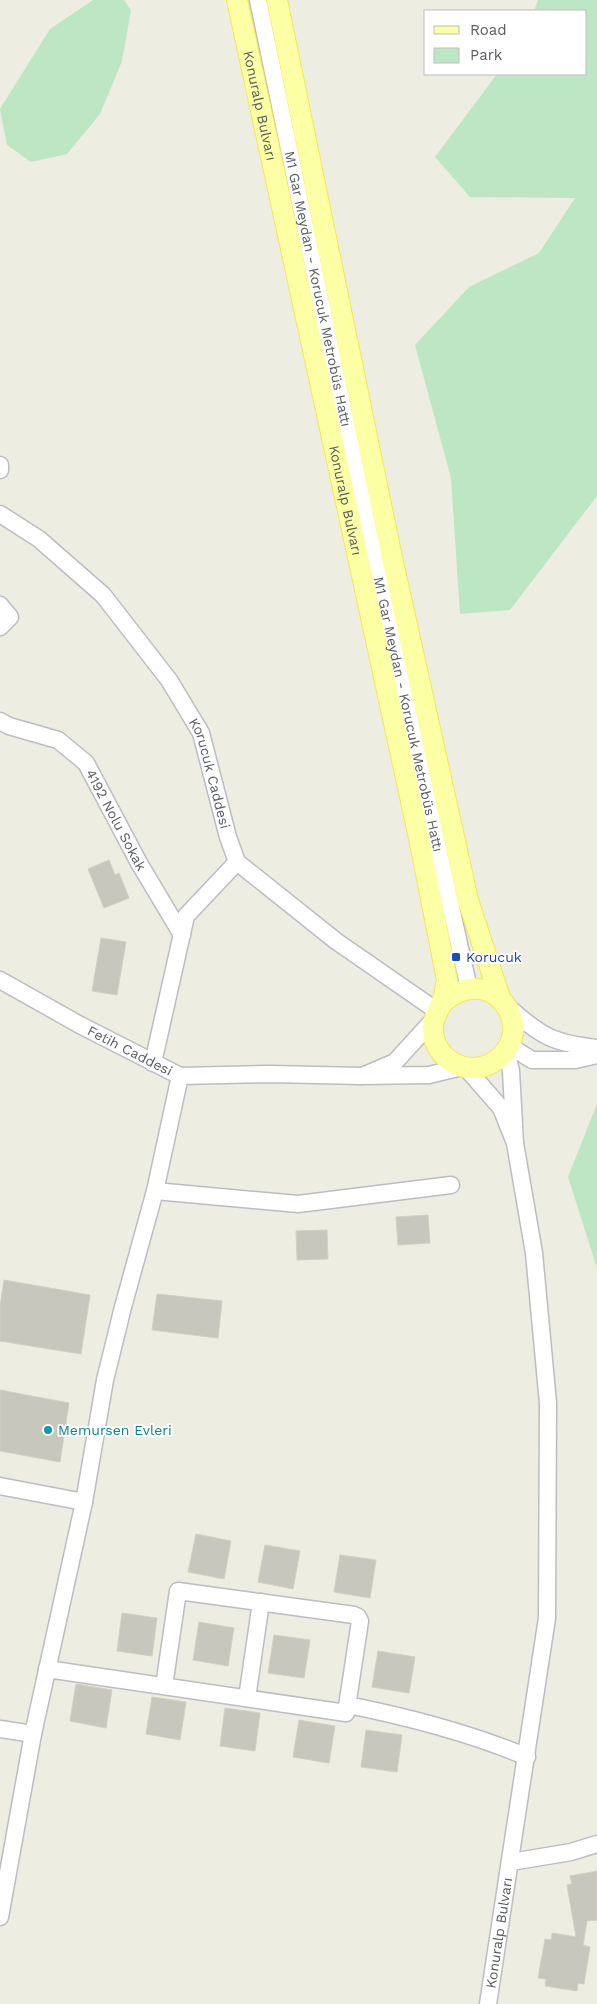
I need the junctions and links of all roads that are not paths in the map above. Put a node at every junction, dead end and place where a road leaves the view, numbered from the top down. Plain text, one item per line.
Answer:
1 (237, 0) edge
2 (258, 0) edge
3 (277, 0) edge
4 (0, 465) edge
5 (0, 470) edge
6 (0, 514) edge
7 (0, 604) edge
8 (0, 627) edge
9 (0, 721) edge
10 (237, 862) junction
11 (182, 935) junction
12 (0, 980) edge
13 (469, 989) junction
14 (504, 1002) junction
15 (438, 1010) junction
16 (507, 1048) junction
17 (597, 1048) edge
18 (597, 1055) edge
19 (153, 1063) junction
20 (464, 1067) junction
21 (180, 1076) junction
22 (362, 1076) junction
23 (515, 1143) junction
24 (451, 1185) dead end
25 (155, 1191) junction
26 (0, 1486) edge
27 (84, 1502) junction
28 (261, 1602) junction
29 (47, 1669) junction
30 (164, 1686) junction
31 (247, 1698) junction
32 (348, 1705) junction
33 (0, 1728) edge
34 (33, 1734) junction
35 (526, 1757) junction
36 (597, 1844) edge
37 (511, 1862) junction
38 (0, 1917) edge
39 (488, 2004) edge

1 - 15 main road, Konuralp Bulvarı
2 - 13 street, M1 Gar Meydan - Korucuk Metrobüs Hattı
3 - 14 main road
4 - 5 street
6 - 10 street, Korucuk Caddesi
7 - 8 street
9 - 11 street, 4192 Nolu Sokak
10 - 11 street
10 - 15 street
11 - 19 street
12 - 19 street, Fetih Caddesi
13 - 14 main road
13 - 15 main road
14 - 16 main road
14 - 17 street
15 - 20 main road
15 - 22 street, Fetih Caddesi
16 - 18 street
16 - 20 main road
16 - 23 street
19 - 21 street, Fetih Caddesi
20 - 22 street, Fetih Caddesi
20 - 23 street
21 - 22 street, Fetih Caddesi
21 - 25 street
23 - 35 street, Konuralp Bulvarı
24 - 25 street
25 - 27 street
26 - 27 street
27 - 29 street
28 - 30 street
28 - 31 street
28 - 32 street
29 - 30 street
29 - 34 street
30 - 31 street
31 - 32 street
32 - 35 street
33 - 34 street
34 - 38 street
35 - 37 street, Konuralp Bulvarı
36 - 37 street
37 - 39 street, Konuralp Bulvarı

